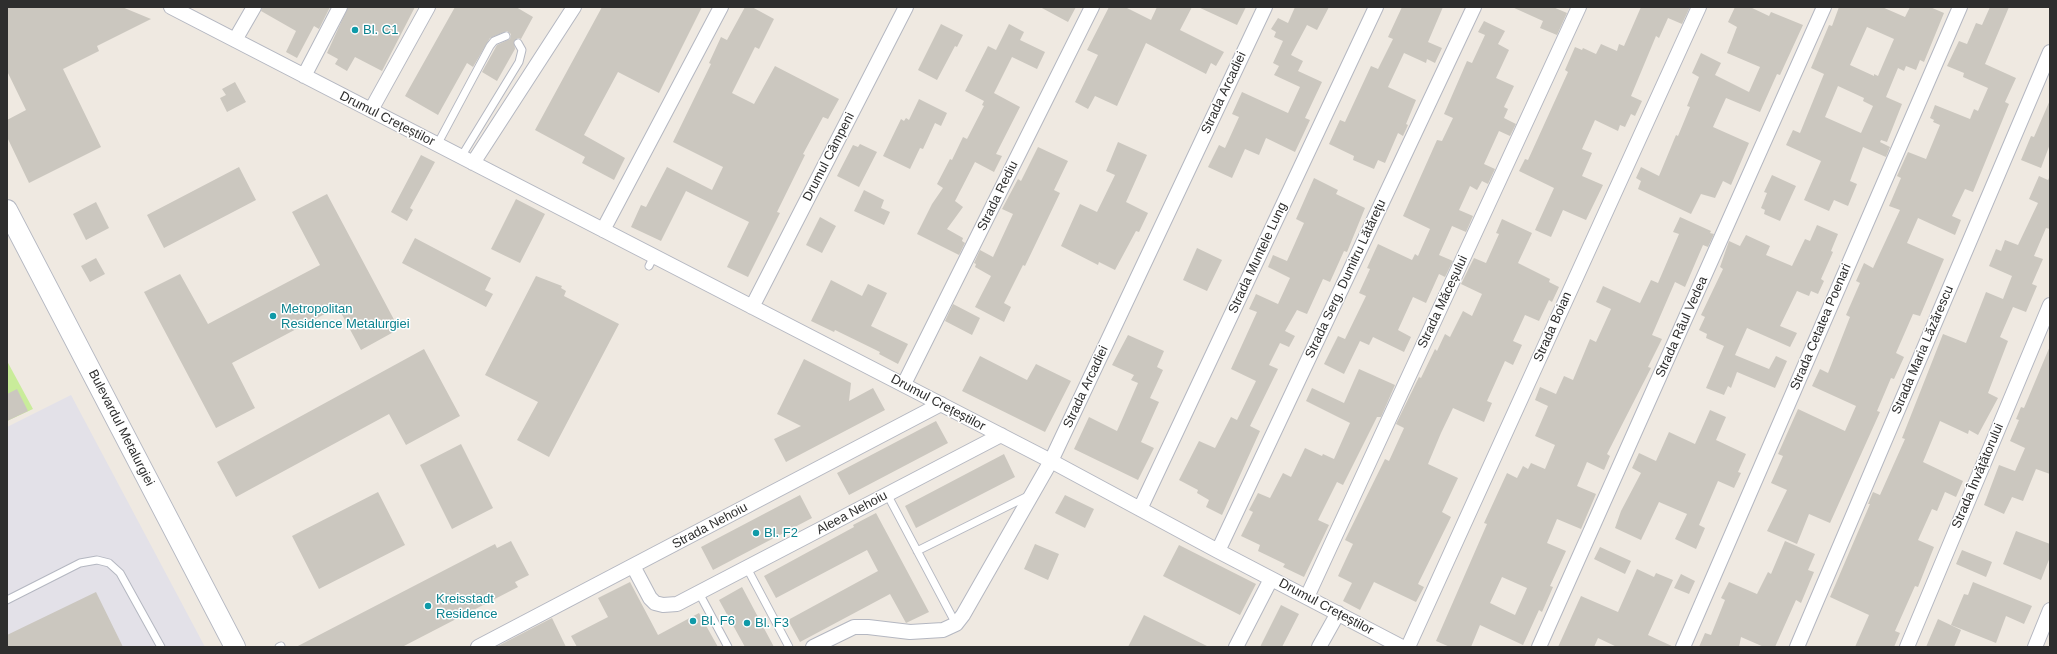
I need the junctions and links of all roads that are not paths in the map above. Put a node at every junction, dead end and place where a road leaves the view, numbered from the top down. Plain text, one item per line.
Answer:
1 (171, 7) edge
2 (254, 7) edge
3 (340, 7) edge
4 (428, 7) edge
5 (574, 7) edge
6 (721, 7) edge
7 (906, 7) edge
8 (1092, 7) edge
9 (1265, 7) edge
10 (1376, 7) edge
11 (1474, 7) edge
12 (1579, 7) edge
13 (1699, 7) edge
14 (1824, 7) edge
15 (1960, 7) edge
16 (506, 36) dead end
17 (235, 40) junction
18 (518, 43) dead end
19 (2050, 52) edge
20 (304, 76) junction
21 (371, 110) junction
22 (437, 145) junction
23 (467, 160) junction
24 (7, 210) edge
25 (603, 230) junction
26 (2050, 305) edge
27 (752, 307) junction
28 (904, 384) junction
29 (941, 404) junction
30 (1001, 435) junction
31 (1051, 461) junction
32 (887, 494) junction
33 (1032, 494) junction
34 (1140, 509) junction
35 (917, 551) junction
36 (1218, 551) junction
37 (633, 566) junction
38 (747, 568) junction
39 (1271, 579) junction
40 (699, 593) junction
41 (1307, 597) junction
42 (7, 600) edge
43 (2050, 610) edge
44 (1338, 613) junction
45 (956, 624) junction
46 (161, 647) edge
47 (235, 647) edge
48 (478, 647) edge
49 (728, 647) edge
50 (789, 647) edge
51 (814, 647) edge
52 (1236, 647) edge
53 (1319, 647) edge
54 (1402, 647) edge
55 (1408, 647) edge
56 (1539, 647) edge
57 (1683, 647) edge
58 (1797, 647) edge
59 (1907, 647) edge
60 (2035, 647) edge

1 - 17 street, Drumul Crețeștilor
2 - 17 street
3 - 20 street
4 - 21 street
5 - 23 street
6 - 25 street
7 - 27 street, Drumul Câmpeni
8 - 28 street, Strada Rediu
9 - 31 street, Strada Arcadiei
10 - 34 street, Strada Muntele Lung
11 - 36 street, Strada Serg. Dumitru Lătărețu
12 - 41 street, Strada Măceșului
13 - 55 street, Strada Boian
14 - 56 street, Strada Râul Vedea
15 - 57 street, Strada Cetatea Poenari
16 - 22 lane
17 - 20 street, Drumul Crețeștilor
18 - 23 lane
19 - 58 street, Strada Maria Lăzărescu
20 - 21 street, Drumul Crețeștilor
21 - 22 street, Drumul Crețeștilor
22 - 23 street, Drumul Crețeștilor
23 - 25 street, Drumul Crețeștilor
24 - 47 main road, Bulevardul Metalurgiei
25 - 27 street, Drumul Crețeștilor
26 - 59 street, Strada Învățătorului
27 - 28 street, Drumul Crețeștilor
28 - 29 street, Drumul Crețeștilor
29 - 30 street, Drumul Crețeștilor
29 - 37 street, Strada Nehoiu
30 - 31 street, Drumul Crețeștilor
30 - 32 street, Aleea Nehoiu
31 - 33 street, Strada Arcadiei
31 - 34 street, Drumul Crețeștilor
32 - 35 lane
32 - 38 street, Aleea Nehoiu
33 - 35 lane
33 - 45 street, Strada Arcadiei
34 - 36 street, Drumul Crețeștilor
35 - 45 lane
36 - 39 street, Drumul Crețeștilor
37 - 40 street, Aleea Nehoiu
37 - 48 street, Strada Nehoiu
38 - 40 street, Aleea Nehoiu
38 - 50 lane
39 - 41 street, Drumul Crețeștilor
39 - 52 street, Drumul Crețeștilor
40 - 49 lane
41 - 44 street, Drumul Crețeștilor
42 - 46 lane
43 - 60 street
44 - 53 street
44 - 54 street, Drumul Crețeștilor
45 - 51 street

